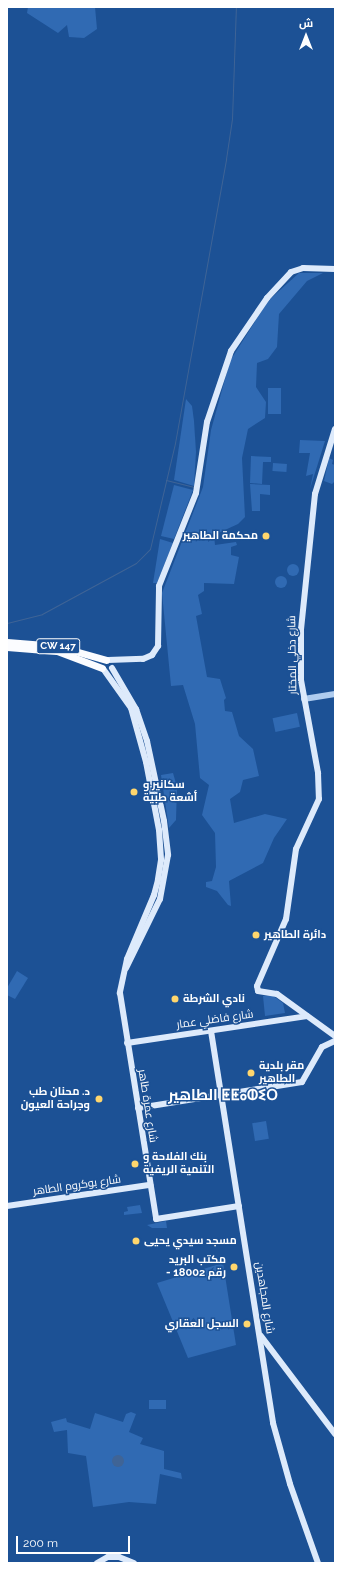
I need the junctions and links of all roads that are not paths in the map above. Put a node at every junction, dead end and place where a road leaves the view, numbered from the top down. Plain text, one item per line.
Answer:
1 (335, 269) edge
2 (335, 429) edge
3 (7, 642) edge
4 (7, 647) edge
5 (114, 664) junction
6 (103, 669) junction
7 (335, 694) edge
8 (304, 700) junction
9 (125, 969) junction
10 (307, 1016) junction
11 (211, 1031) junction
12 (335, 1036) edge
13 (335, 1041) edge
14 (127, 1043) junction
15 (221, 1094) junction
16 (138, 1108) junction
17 (150, 1185) junction
18 (7, 1206) edge
19 (239, 1206) junction
20 (260, 1335) junction
21 (335, 1434) edge
22 (97, 1563) edge
23 (134, 1563) edge
24 (318, 1563) edge

1 - 5 main road
2 - 8 main road, شارع دخلي المختار
3 - 5 highway, CW 147
4 - 6 highway, CW 147
5 - 6 main road
5 - 6 main road
5 - 9 main road
6 - 9 main road
7 - 8 street
8 - 10 main road, شارع دخلي المختار
9 - 14 main road, شارع عمرة طاهر
10 - 11 main road, شارع فاضلي عمار
10 - 12 main road
11 - 14 main road, شارع فاضلي عمار
11 - 15 main road, شارع المجاهدين
13 - 15 main road
14 - 16 main road, شارع عمرة طاهر
15 - 16 main road
15 - 19 main road, شارع المجاهدين
16 - 17 main road, شارع عمرة طاهر
17 - 18 main road, شارع بوكروم الطاهر
17 - 19 main road, شارع عمرة طاهر
19 - 20 main road, شارع المجاهدين
20 - 21 main road
20 - 24 main road, شارع المجاهدين
22 - 23 main road

